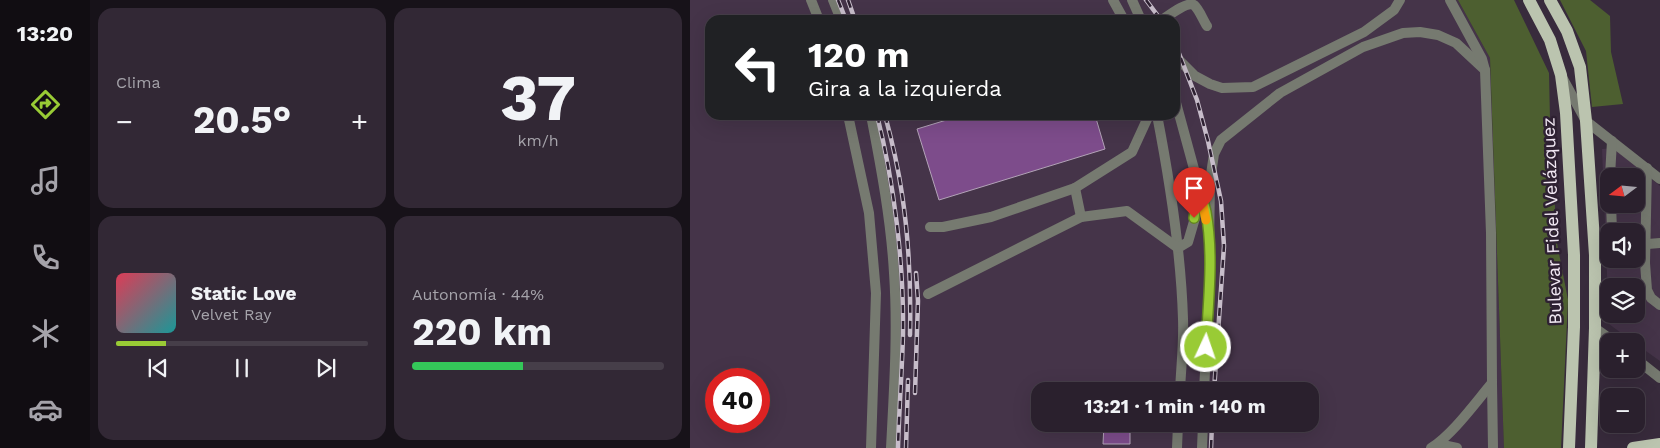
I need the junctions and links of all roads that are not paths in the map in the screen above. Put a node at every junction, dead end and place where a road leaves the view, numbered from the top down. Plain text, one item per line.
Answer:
1 (811, 0) edge
2 (833, 0) edge
3 (1113, 0) edge
4 (1132, 0) edge
5 (1400, 0) edge
6 (1450, 0) edge
7 (1529, 0) edge
8 (1550, 0) edge
9 (817, 15) edge
10 (838, 15) edge
11 (1121, 15) edge
12 (1140, 15) edge
13 (1170, 15) edge
14 (1206, 26) dead end
15 (1180, 61) edge
16 (1485, 70) junction
17 (1561, 75) junction
18 (1180, 117) edge
19 (849, 120) edge
20 (872, 120) edge
21 (1147, 120) edge
22 (1158, 120) edge
23 (1586, 121) junction
24 (1612, 142) junction
25 (1610, 168) edge
26 (1646, 168) junction
27 (1660, 179) edge
28 (1199, 186) junction
29 (1075, 188) junction
30 (1081, 217) junction
31 (1642, 223) edge
32 (930, 227) dead end
33 (1660, 243) edge
34 (1645, 245) edge
35 (1178, 248) junction
36 (1209, 249) junction
37 (1574, 255) junction
38 (1595, 255) junction
39 (1644, 268) edge
40 (928, 294) dead end
41 (1660, 305) edge
42 (1596, 328) junction
43 (1603, 333) edge
44 (1645, 366) edge
45 (1660, 378) edge
46 (1180, 382) edge
47 (1204, 382) edge
48 (1492, 382) junction
49 (1178, 432) edge
50 (1202, 432) edge
51 (1660, 444) edge
52 (1435, 446) edge
53 (871, 448) edge
54 (891, 448) edge
55 (1177, 448) edge
56 (1202, 448) edge
57 (1457, 448) edge
58 (1493, 448) edge
59 (1569, 448) edge
60 (1592, 448) edge
61 (1633, 448) edge

1 - 9 street
2 - 10 street
3 - 11 street
4 - 12 street
5 - 15 street
6 - 16 street
7 - 17 main road, Bulevar Fidel Velázquez
8 - 23 main road
13 - 14 street
16 - 36 street
16 - 48 street
17 - 23 street
17 - 37 main road, Bulevar Fidel Velázquez
18 - 28 street
19 - 53 street
20 - 54 street
21 - 29 street
22 - 35 street
23 - 24 street
23 - 38 main road
24 - 25 street
24 - 26 street
26 - 27 street
26 - 31 street
28 - 35 street
28 - 36 street
29 - 30 street
29 - 32 street
30 - 35 street
30 - 40 street
33 - 34 street
35 - 46 street
36 - 47 street
37 - 38 main road
37 - 59 main road, Bulevar Fidel Velázquez
38 - 42 main road
39 - 41 street
42 - 43 street
42 - 60 main road
44 - 45 street
48 - 52 street
48 - 58 street
49 - 55 street
50 - 56 street
51 - 61 main road
52 - 57 street

